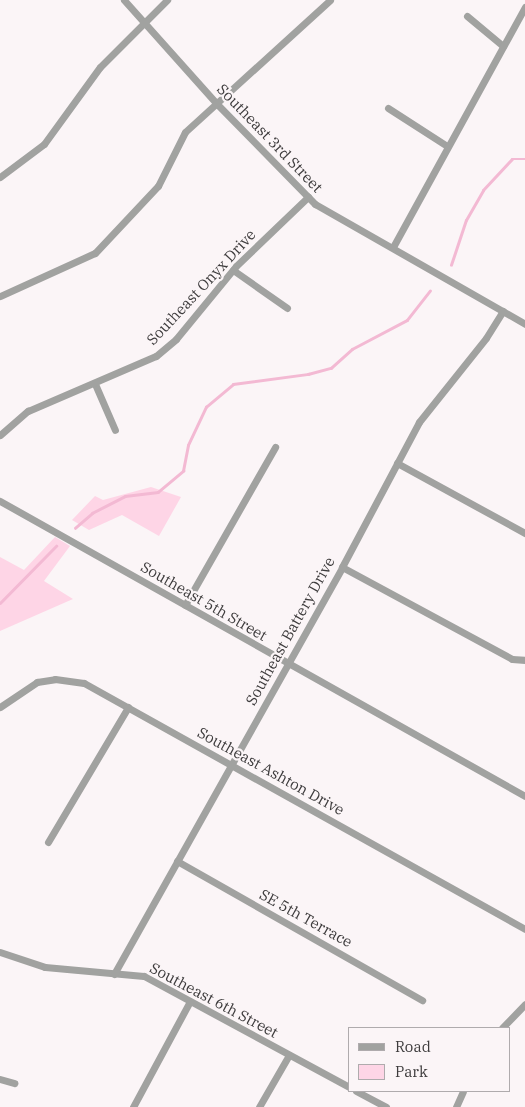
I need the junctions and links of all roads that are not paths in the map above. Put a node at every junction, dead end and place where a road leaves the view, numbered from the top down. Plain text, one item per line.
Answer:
1 (124, 0) edge
2 (167, 0) edge
3 (330, 0) edge
4 (525, 6) edge
5 (467, 16) dead end
6 (145, 22) junction
7 (503, 46) junction
8 (217, 104) junction
9 (388, 108) dead end
10 (447, 146) junction
11 (0, 177) edge
12 (308, 197) junction
13 (393, 247) junction
14 (233, 270) junction
15 (0, 296) edge
16 (287, 308) dead end
17 (503, 311) junction
18 (525, 324) edge
19 (95, 384) junction
20 (115, 430) dead end
21 (0, 435) edge
22 (275, 447) dead end
23 (397, 463) junction
24 (0, 501) edge
25 (525, 533) edge
26 (342, 567) junction
27 (185, 605) junction
28 (525, 660) edge
29 (286, 664) junction
30 (0, 707) edge
31 (128, 707) junction
32 (230, 764) junction
33 (525, 796) edge
34 (48, 842) dead end
35 (177, 861) junction
36 (525, 929) edge
37 (0, 952) edge
38 (114, 974) junction
39 (422, 1000) dead end
40 (190, 1001) junction
41 (525, 1004) edge
42 (503, 1027) edge
43 (289, 1055) junction
44 (0, 1079) edge
45 (14, 1083) dead end
46 (348, 1086) edge
47 (358, 1092) edge
48 (463, 1092) edge
49 (133, 1107) edge
50 (259, 1107) edge
51 (386, 1107) edge
52 (456, 1107) edge

1 - 6 street, Southeast 3rd Street
2 - 6 street
3 - 8 street
4 - 7 street
5 - 7 street
6 - 8 street, Southeast 3rd Street
6 - 11 street
7 - 10 street
8 - 12 street, Southeast 3rd Street
8 - 15 street
9 - 10 street
10 - 13 street
12 - 13 street, Southeast 3rd Street
12 - 14 street, Southeast Onyx Drive
13 - 17 street, Southeast 3rd Street
14 - 16 street
14 - 19 street, Southeast Onyx Drive
17 - 18 street, Southeast 3rd Street
17 - 23 street, Southeast Battery Drive
19 - 20 street
19 - 21 street, Southeast Onyx Drive
22 - 27 street
23 - 25 street
23 - 26 street, Southeast Battery Drive
24 - 27 street, Southeast 5th Street
26 - 28 street
26 - 29 street, Southeast Battery Drive
27 - 29 street, Southeast 5th Street
29 - 32 street, Southeast Battery Drive
29 - 33 street, Southeast 5th Street
30 - 31 street, Southeast Ashton Drive
31 - 32 street, Southeast Ashton Drive
31 - 34 street
32 - 35 street, Southeast Battery Drive
32 - 36 street, Southeast Ashton Drive
35 - 38 street, Southeast Battery Drive
35 - 39 street, SE 5th Terrace
37 - 38 street, Southeast 6th Street
38 - 40 street, Southeast 6th Street
40 - 43 street, Southeast 6th Street
40 - 49 street
41 - 42 street
43 - 46 street, Southeast 6th Street
43 - 50 street
44 - 45 street
47 - 51 street
48 - 52 street

